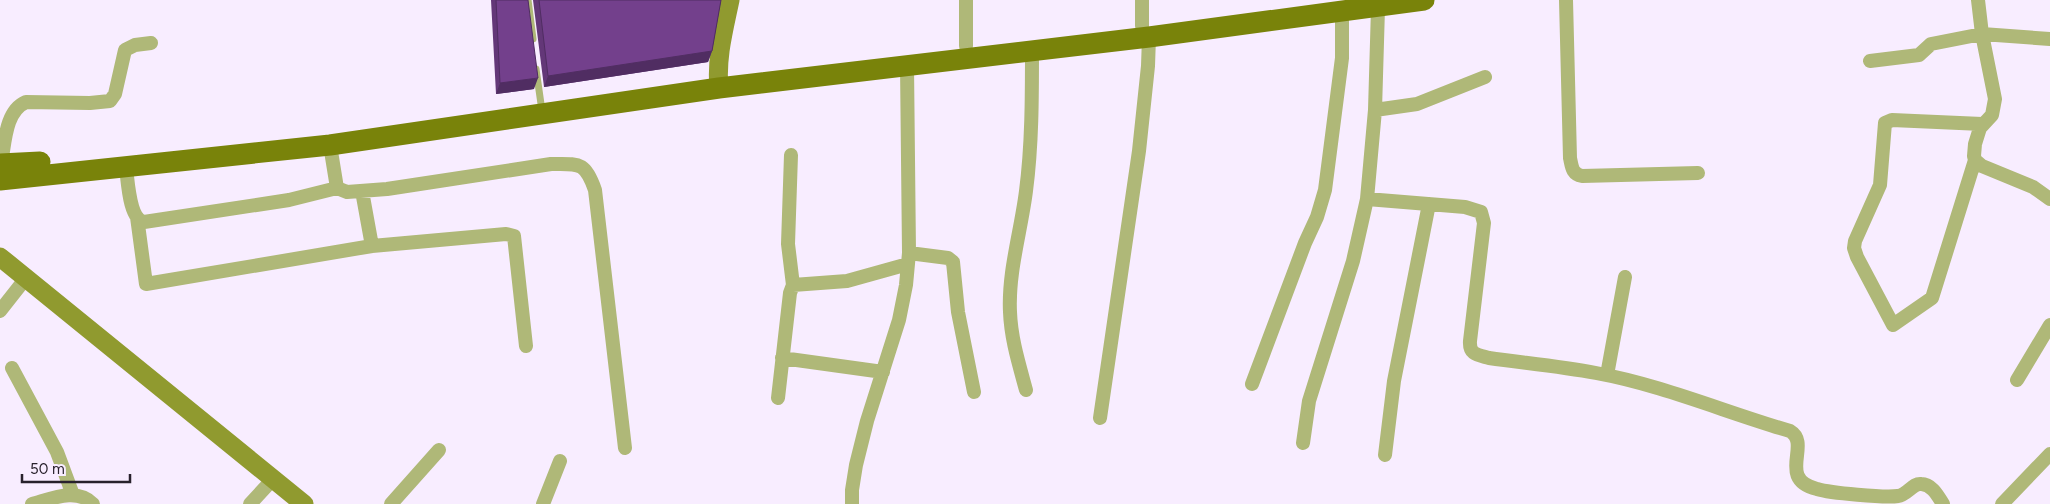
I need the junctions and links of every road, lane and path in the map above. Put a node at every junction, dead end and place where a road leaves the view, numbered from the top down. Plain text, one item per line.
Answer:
1 (528, 0) edge
2 (730, 0) edge
3 (966, 0) edge
4 (1142, 0) edge
5 (1424, 0) edge
6 (1566, 0) edge
7 (1978, 0) edge
8 (1339, 6) edge
9 (1378, 8) junction
10 (1145, 31) junction
11 (1982, 34) junction
12 (2050, 39) edge
13 (151, 43) dead end
14 (533, 45) edge
15 (966, 46) junction
16 (1032, 50) junction
17 (1870, 61) dead end
18 (535, 63) edge
19 (907, 65) junction
20 (1485, 77) dead end
21 (718, 81) junction
22 (541, 104) junction
23 (1375, 110) junction
24 (1982, 124) junction
25 (330, 145) junction
26 (790, 155) dead end
27 (1975, 160) junction
28 (126, 168) junction
29 (0, 169) edge
30 (1698, 173) dead end
31 (336, 188) junction
32 (362, 191) junction
33 (1367, 199) junction
34 (2050, 199) edge
35 (1429, 204) junction
36 (137, 217) junction
37 (372, 246) junction
38 (0, 257) edge
39 (909, 258) junction
40 (1625, 276) dead end
41 (26, 278) junction
42 (793, 285) junction
43 (0, 311) edge
44 (2050, 325) edge
45 (526, 346) dead end
46 (782, 358) junction
47 (12, 368) dead end
48 (882, 372) junction
49 (1607, 375) junction
50 (2017, 380) dead end
51 (1252, 384) dead end
52 (1026, 390) dead end
53 (974, 392) dead end
54 (778, 398) dead end
55 (1100, 418) dead end
56 (1303, 443) dead end
57 (625, 448) dead end
58 (439, 450) dead end
59 (2050, 454) edge
60 (1386, 455) dead end
61 (560, 461) dead end
62 (274, 478) junction
63 (74, 495) junction
64 (1905, 498) edge
65 (32, 504) edge
66 (93, 504) edge
67 (250, 504) edge
68 (304, 504) edge
69 (391, 504) edge
70 (543, 504) edge
71 (852, 504) edge
72 (1943, 504) edge
73 (2002, 504) edge

1 - 14 lane
2 - 21 street
3 - 15 street
4 - 10 street
5 - 9 main road
6 - 30 street
7 - 11 street
8 - 9 main road
8 - 10 main road
8 - 51 street
9 - 23 street
10 - 15 main road
10 - 16 main road
10 - 55 street
11 - 12 street
11 - 17 street
11 - 24 street
13 - 29 street
15 - 21 main road
16 - 19 main road
16 - 52 street
18 - 22 lane
19 - 21 main road
19 - 39 street
20 - 23 street
21 - 22 main road
21 - 25 main road
22 - 29 main road
23 - 33 street
24 - 27 street
24 - 27 street
25 - 28 main road
25 - 31 street
26 - 42 street
27 - 34 street
28 - 29 main road
28 - 36 street
31 - 32 street
31 - 36 street
32 - 37 street
32 - 57 street
33 - 35 street
33 - 56 street
35 - 49 street
35 - 60 street
36 - 37 street
37 - 45 street
38 - 41 street
39 - 42 street
39 - 48 street
39 - 53 street
40 - 49 street
41 - 43 street
41 - 62 street
42 - 46 street
44 - 50 street
46 - 48 street
46 - 54 street
47 - 63 street
48 - 71 street
49 - 64 street
58 - 69 street
59 - 73 street
61 - 70 street
62 - 67 street
62 - 68 street
63 - 65 street
63 - 66 street
64 - 72 street

